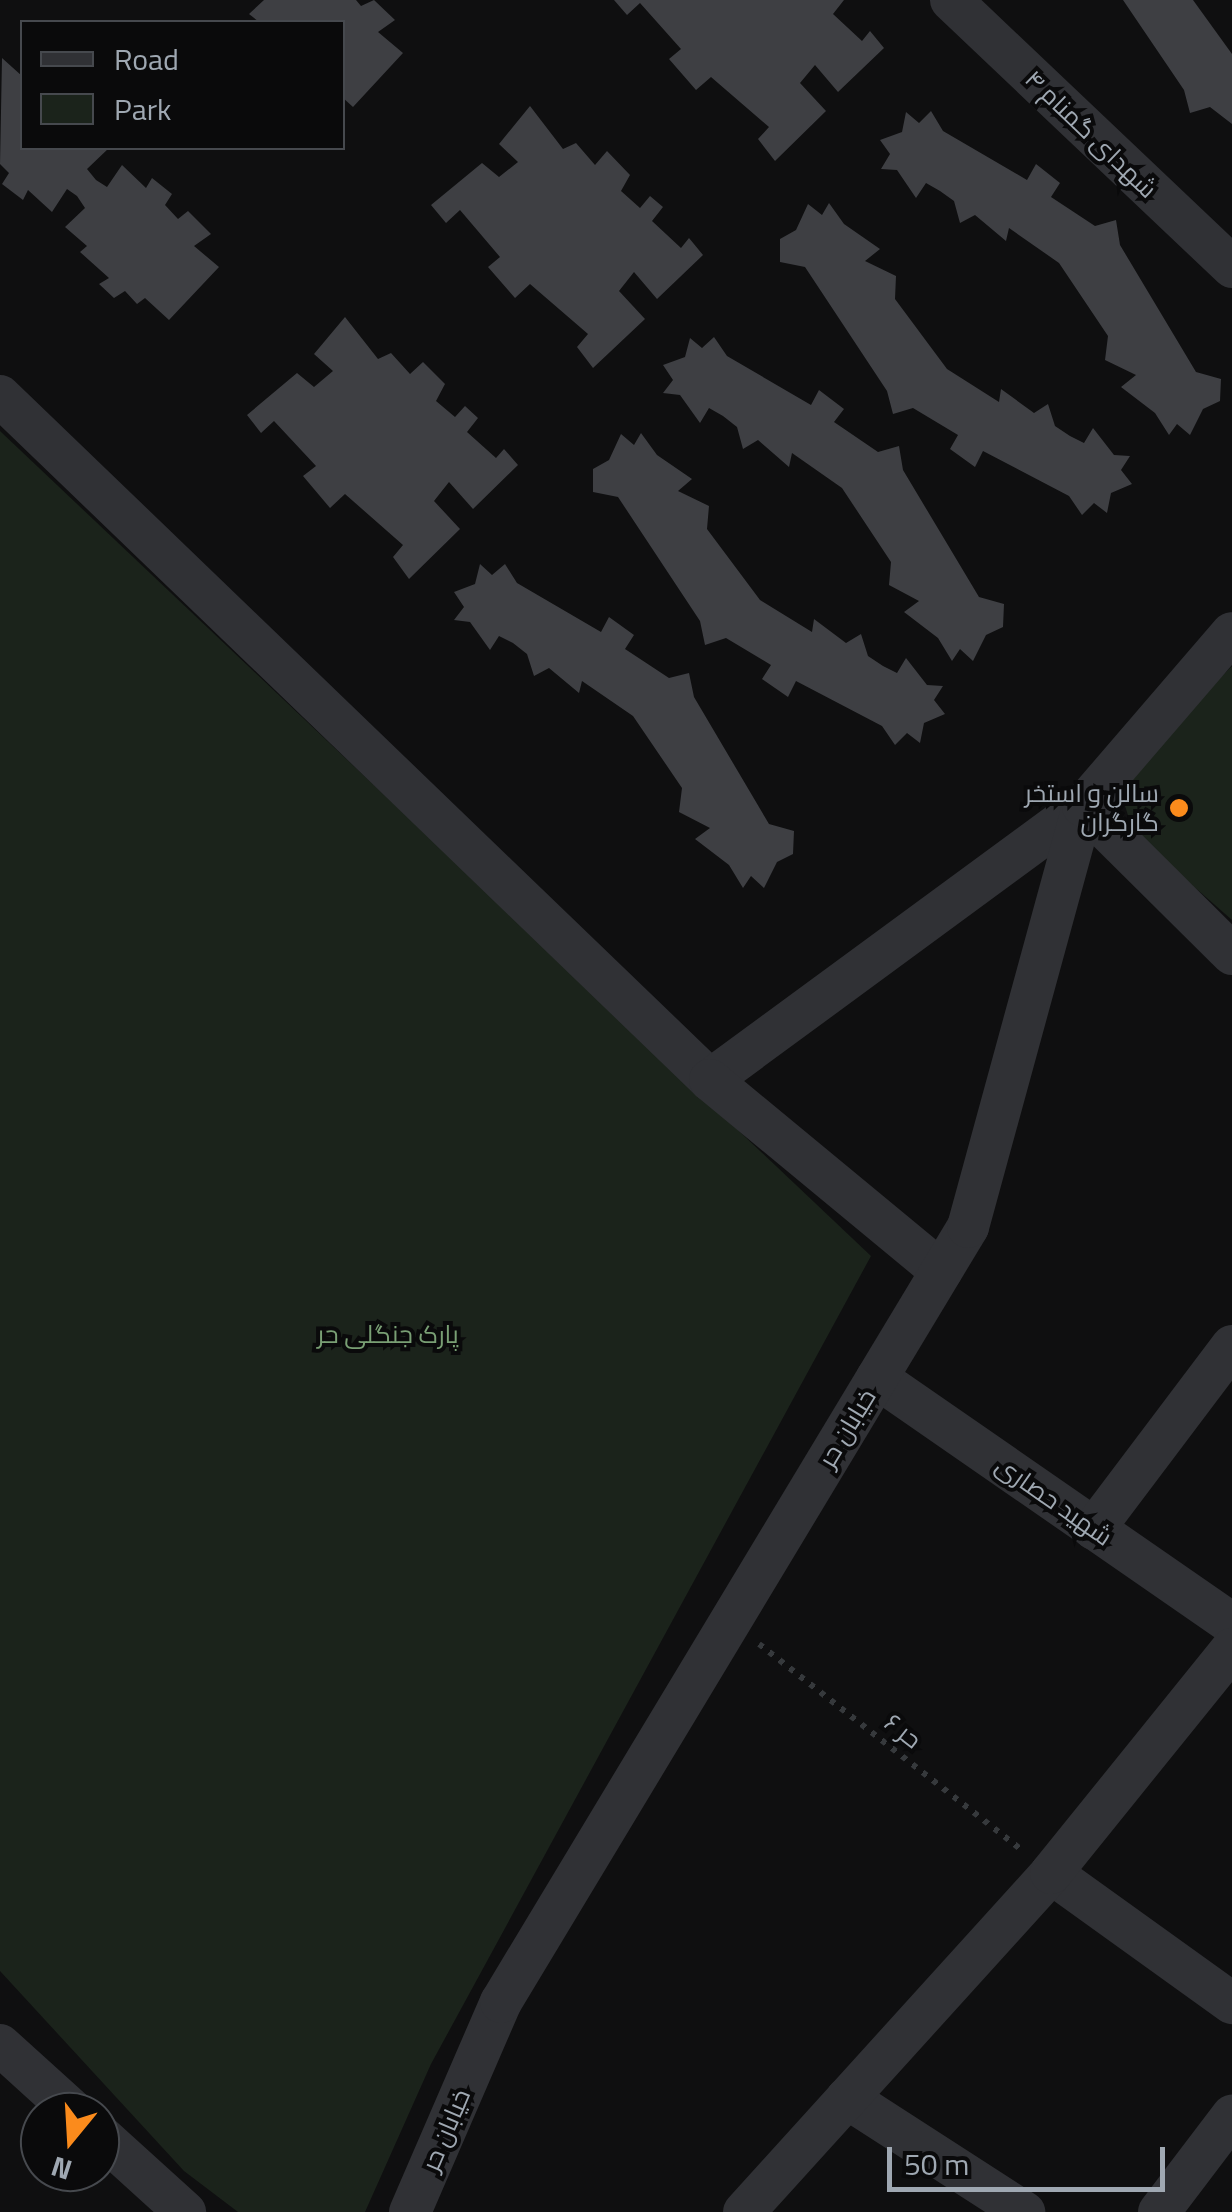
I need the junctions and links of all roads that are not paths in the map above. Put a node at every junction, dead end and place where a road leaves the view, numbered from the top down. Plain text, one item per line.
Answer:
1 (951, 0) edge
2 (1232, 267) edge
3 (0, 396) edge
4 (1232, 633) edge
5 (1083, 806) junction
6 (1232, 954) edge
7 (710, 1080) junction
8 (941, 1271) junction
9 (1232, 1346) edge
10 (877, 1378) junction
11 (1094, 1529) junction
12 (1232, 1624) edge
13 (1232, 1650) edge
14 (1051, 1873) junction
15 (1232, 2003) edge
16 (0, 2045) edge
17 (52, 2092) edge
18 (847, 2098) junction
19 (1232, 2116) edge
20 (120, 2154) edge
21 (185, 2212) edge
22 (410, 2212) edge
23 (744, 2212) edge
24 (1024, 2212) edge
25 (1160, 2212) edge

1 - 2 street, شهدای گمنام ۴
3 - 7 street
4 - 5 street, خیابان حر
5 - 6 street
5 - 7 street
5 - 8 street, خیابان حر
7 - 8 street
8 - 10 street, خیابان حر
9 - 11 street
10 - 11 street, شهید حصاری
10 - 22 street, خیابان حر
11 - 12 street, شهید حصاری
13 - 14 street
14 - 15 street
14 - 18 street
16 - 17 street
18 - 23 street
18 - 24 street
19 - 25 street
20 - 21 street

